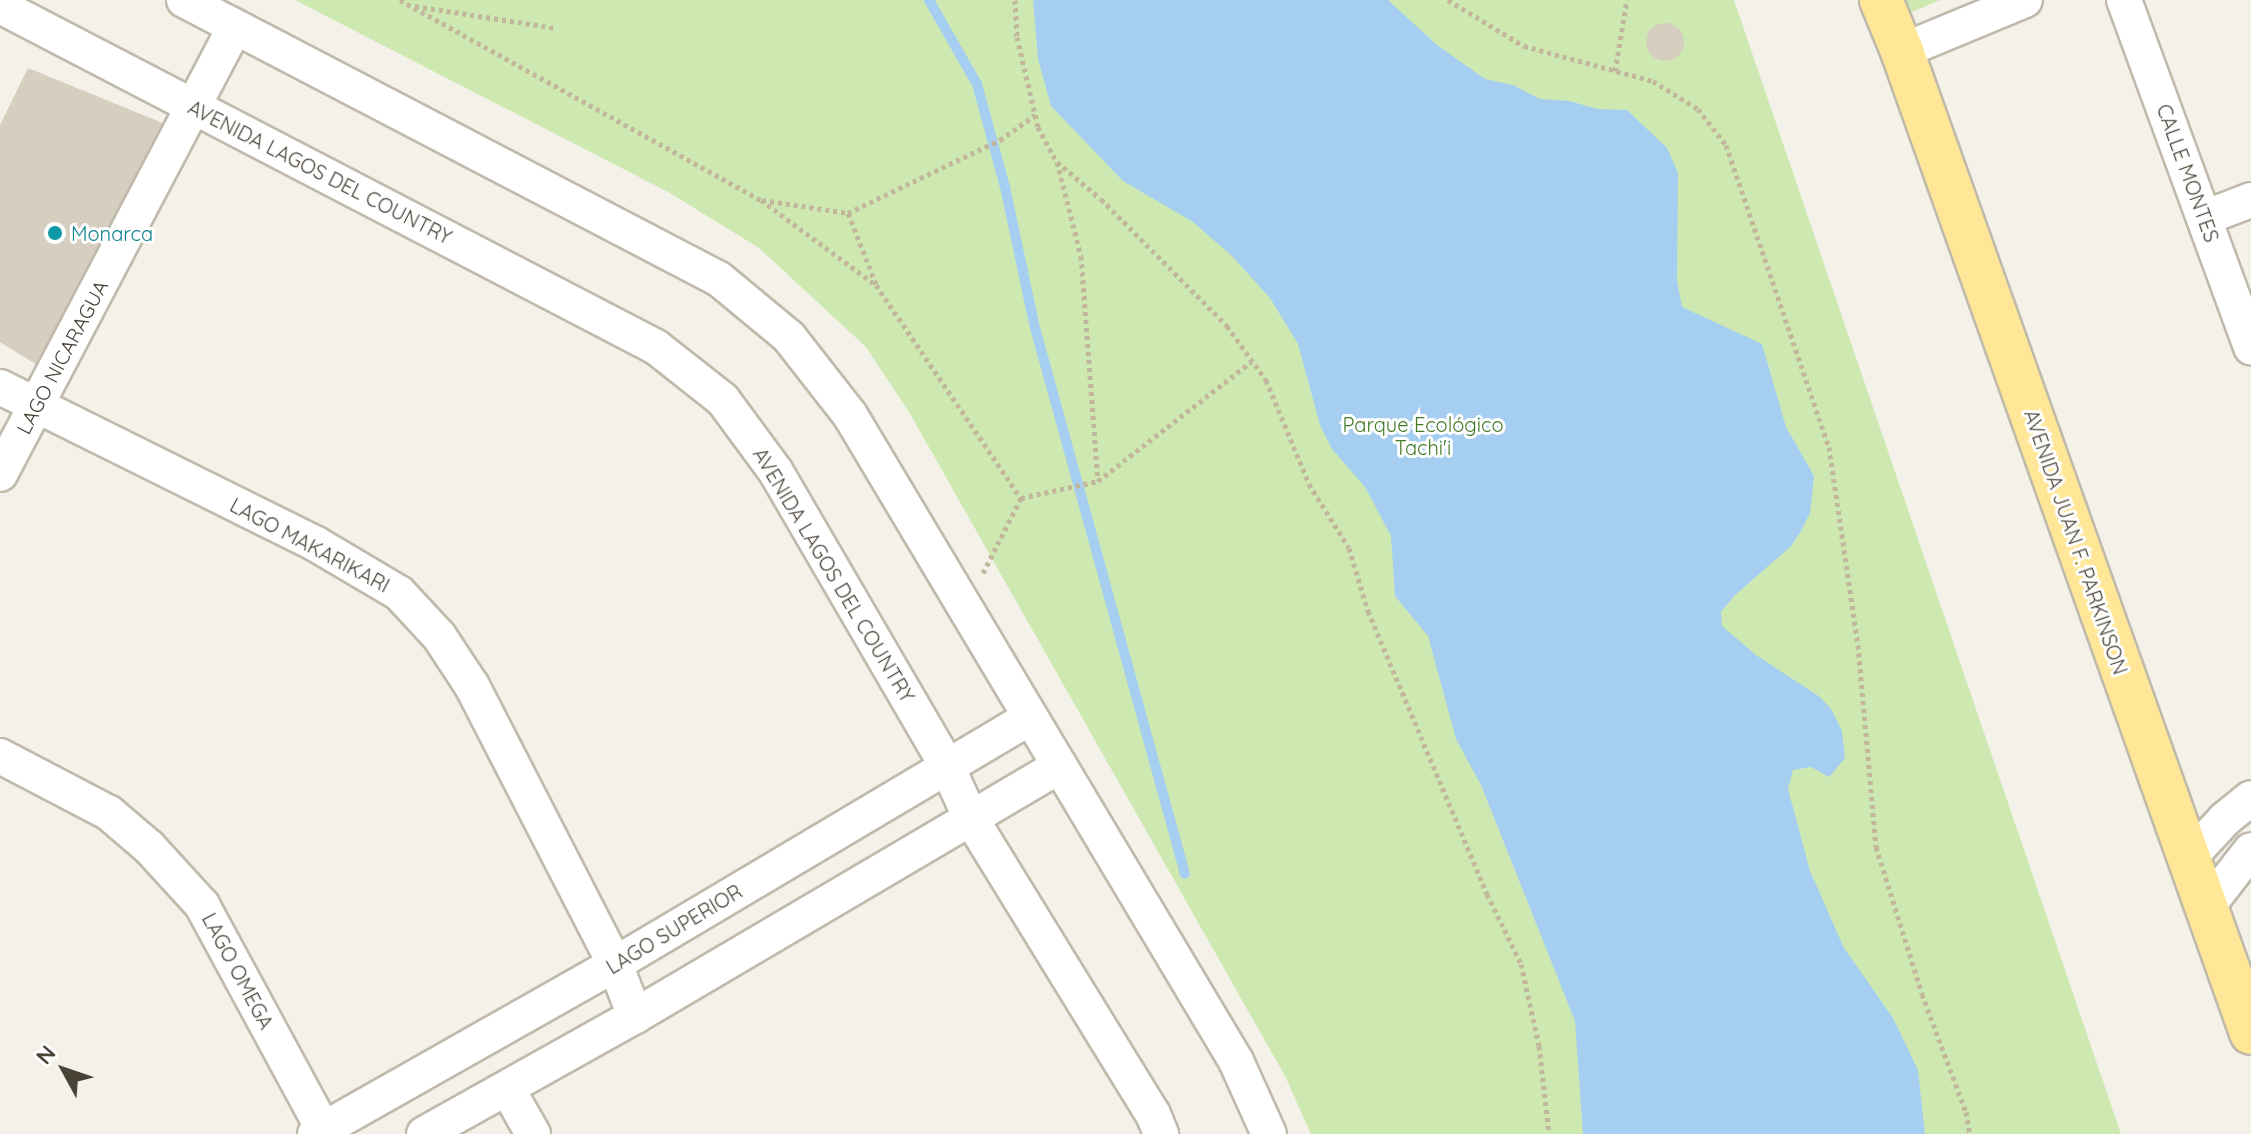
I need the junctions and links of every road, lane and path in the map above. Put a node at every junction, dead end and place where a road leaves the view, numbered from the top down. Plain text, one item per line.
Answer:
1 (184, 0) edge
2 (400, 0) edge
3 (1015, 0) edge
4 (1448, 0) edge
5 (1627, 0) edge
6 (1881, 0) edge
7 (2025, 0) edge
8 (2124, 0) edge
9 (410, 5) junction
10 (0, 6) edge
11 (235, 27) junction
12 (556, 28) dead end
13 (1902, 51) junction
14 (1615, 71) junction
15 (193, 106) junction
16 (1035, 115) junction
17 (1057, 162) junction
18 (761, 200) junction
19 (2251, 200) edge
20 (848, 213) junction
21 (2204, 218) junction
22 (876, 285) junction
23 (2251, 347) edge
24 (1252, 361) junction
25 (0, 387) edge
26 (36, 405) junction
27 (0, 474) edge
28 (1098, 481) junction
29 (1021, 498) junction
30 (991, 559) dead end
31 (1029, 718) junction
32 (0, 756) edge
33 (947, 766) junction
34 (1060, 766) junction
35 (2251, 798) edge
36 (970, 817) junction
37 (2251, 850) edge
38 (2188, 859) junction
39 (2206, 908) junction
40 (615, 964) junction
41 (635, 1016) junction
42 (2251, 1033) edge
43 (507, 1088) junction
44 (321, 1132) edge
45 (424, 1134) edge
46 (533, 1134) edge
47 (1161, 1134) edge
48 (1269, 1134) edge
49 (1549, 1134) edge
50 (1970, 1134) edge

1 - 11 street
2 - 9 path
3 - 16 path
4 - 14 path
5 - 14 path
6 - 13 main road, AVENIDA JUAN F. PARKINSON
7 - 13 street
8 - 21 street, CALLE MONTES
9 - 12 path
9 - 18 path
10 - 15 street, AVENIDA LAGOS DEL COUNTRY
11 - 15 street, LAGO NICARAGUA
11 - 31 street
13 - 38 main road, AVENIDA JUAN F. PARKINSON
14 - 50 path
15 - 26 street, LAGO NICARAGUA
15 - 33 street, AVENIDA LAGOS DEL COUNTRY
16 - 17 path
16 - 20 path
17 - 24 path
17 - 28 path
18 - 20 path
18 - 22 path
19 - 21 street
20 - 22 path
21 - 23 street, CALLE MONTES
22 - 29 path
24 - 28 path
24 - 49 path
25 - 26 street, LAGO MAKARIKARI
26 - 27 street, LAGO NICARAGUA
26 - 40 street, LAGO MAKARIKARI
28 - 29 path
29 - 30 path
31 - 33 street, LAGO SUPERIOR
31 - 34 street
32 - 44 street, LAGO OMEGA
33 - 36 street, AVENIDA LAGOS DEL COUNTRY
33 - 40 street, LAGO SUPERIOR
34 - 36 street
34 - 48 street
35 - 38 street
36 - 41 street
36 - 47 street, AVENIDA LAGOS DEL COUNTRY
37 - 39 street
38 - 39 main road, AVENIDA JUAN F. PARKINSON
39 - 42 main road, AVENIDA JUAN F. PARKINSON
40 - 41 street, LAGO MAKARIKARI
40 - 44 street, LAGO SUPERIOR
41 - 43 street
43 - 45 street
43 - 46 street

